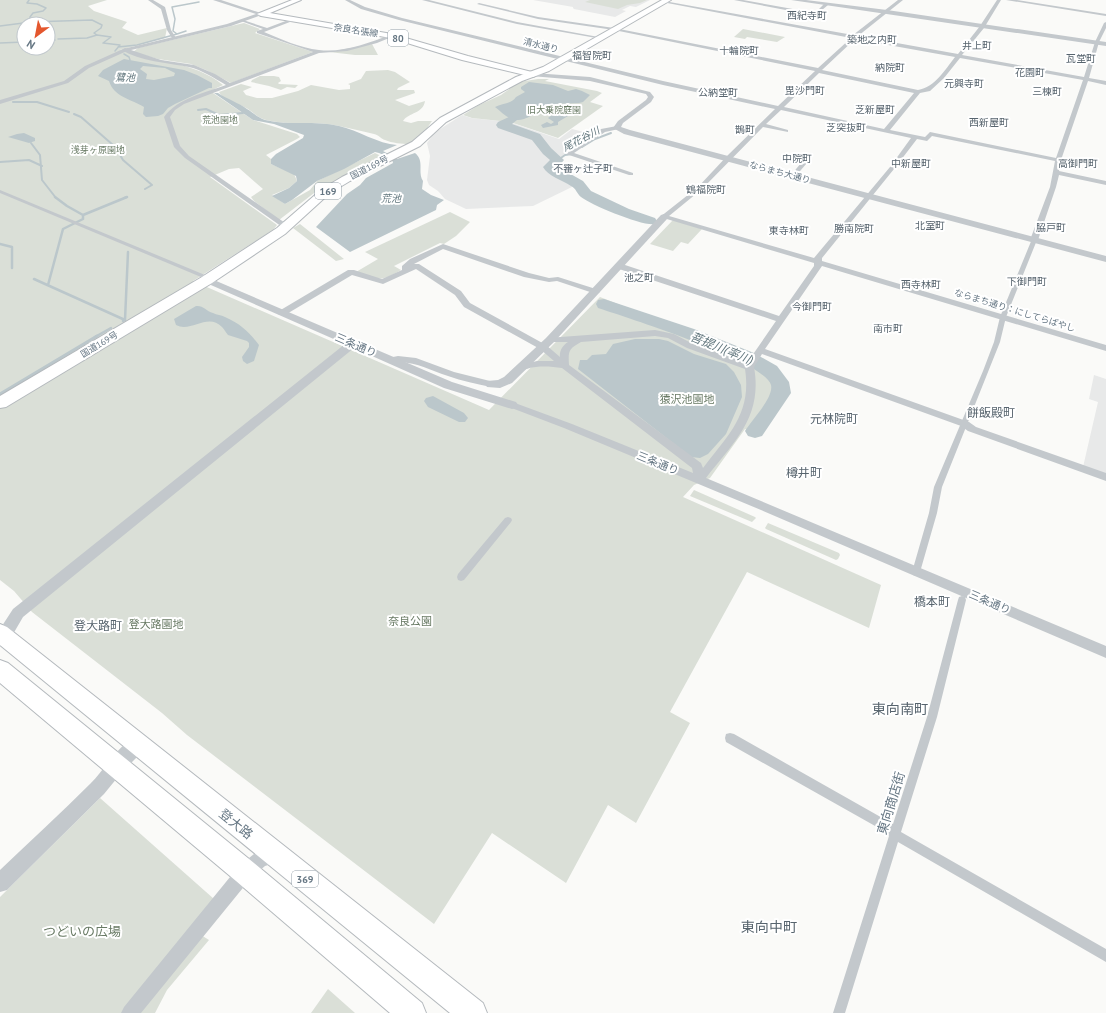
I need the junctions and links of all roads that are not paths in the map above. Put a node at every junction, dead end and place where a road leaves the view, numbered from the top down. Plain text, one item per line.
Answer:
1 (150, 0) edge
2 (216, 0) edge
3 (298, 0) edge
4 (347, 0) edge
5 (424, 0) edge
6 (486, 0) edge
7 (736, 0) edge
8 (794, 0) edge
9 (830, 0) edge
10 (901, 0) edge
11 (998, 0) edge
12 (1008, 0) edge
13 (666, 1) edge
14 (826, 5) junction
15 (887, 12) junction
16 (262, 14) junction
17 (815, 14) junction
18 (1106, 15) edge
19 (293, 20) junction
20 (243, 21) junction
21 (1106, 22) edge
22 (982, 26) junction
23 (800, 27) junction
24 (267, 29) junction
25 (618, 29) junction
26 (392, 36) junction
27 (174, 37) junction
28 (854, 37) junction
29 (602, 38) junction
30 (1097, 43) junction
31 (1106, 44) edge
32 (126, 50) junction
33 (318, 52) junction
34 (958, 56) junction
35 (564, 59) junction
36 (549, 68) junction
37 (818, 70) junction
38 (532, 75) junction
39 (562, 77) junction
40 (1086, 80) junction
41 (1106, 83) edge
42 (230, 85) junction
43 (918, 92) junction
44 (0, 102) edge
45 (780, 108) junction
46 (762, 125) junction
47 (617, 128) junction
48 (786, 130) dead end
49 (888, 131) junction
50 (914, 137) junction
51 (809, 157) dead end
52 (728, 159) junction
53 (1058, 160) junction
54 (1056, 172) junction
55 (631, 174) dead end
56 (793, 176) junction
57 (1106, 182) edge
58 (0, 191) edge
59 (869, 196) junction
60 (664, 217) junction
61 (285, 227) junction
62 (1034, 240) junction
63 (1106, 259) edge
64 (818, 262) junction
65 (619, 266) junction
66 (407, 270) junction
67 (207, 280) junction
68 (596, 292) junction
69 (282, 313) junction
70 (1003, 317) junction
71 (782, 320) junction
72 (579, 339) junction
73 (353, 343) junction
74 (546, 343) junction
75 (1106, 348) edge
76 (759, 354) junction
77 (391, 360) junction
78 (565, 366) junction
79 (750, 366) junction
80 (520, 368) junction
81 (491, 384) joint
82 (0, 403) edge
83 (512, 405) joint
84 (965, 424) junction
85 (1106, 477) edge
86 (699, 480) junction
87 (508, 520) dead end
88 (916, 572) junction
89 (461, 577) dead end
90 (962, 600) dead end
91 (1, 636) edge
92 (1106, 652) edge
93 (0, 670) edge
94 (730, 738) dead end
95 (138, 744) junction
96 (116, 766) junction
97 (896, 834) junction
98 (275, 856) junction
99 (245, 872) junction
100 (0, 883) edge
101 (1106, 956) edge
102 (130, 1013) edge
103 (412, 1013) edge
104 (473, 1013) edge
105 (839, 1013) edge

1 - 27 street
2 - 16 street
3 - 16 main road
4 - 35 street, 清水通り
5 - 29 street
6 - 25 street
7 - 17 street
8 - 14 street
9 - 14 street
10 - 15 street
11 - 22 street
12 - 18 street
13 - 23 street
13 - 25 highway, 国道169号 / 169
14 - 15 street
14 - 17 street
15 - 22 street
15 - 28 street
16 - 19 main road, 奈良名張線 / 80
16 - 20 street
17 - 23 street
19 - 24 street
19 - 26 main road, 奈良名張線 / 80
20 - 24 street
20 - 27 street
21 - 30 street
22 - 30 street
22 - 34 street
23 - 28 street
24 - 33 street
25 - 29 highway, 国道169号 / 169
25 - 37 street
26 - 33 street
26 - 38 main road, 奈良名張線 / 80
27 - 32 street
28 - 34 street
28 - 37 street
29 - 35 highway, 国道169号 / 169
30 - 31 street
30 - 40 street
32 - 42 street
32 - 44 street
33 - 42 street
34 - 40 street
34 - 43 street
35 - 36 highway, 国道169号 / 169
35 - 45 street, 清水通り
36 - 38 highway, 国道169号 / 169
36 - 39 street
37 - 43 street
37 - 45 street
38 - 39 street
38 - 61 highway, 国道169号 / 169
39 - 47 street
40 - 41 street
40 - 53 street
42 - 61 street
43 - 49 street
45 - 46 street
45 - 49 street, 清水通り
46 - 48 street
46 - 52 street
47 - 52 street, ならまち大通り
47 - 55 street
49 - 50 street, 清水通り
50 - 53 street
50 - 59 street
51 - 56 street
52 - 56 street, ならまち大通り
52 - 60 street
53 - 54 street
54 - 57 street
54 - 62 street
56 - 59 street, ならまち大通り
58 - 67 street
59 - 62 street, ならまち大通り
59 - 64 street
60 - 64 street, ならまち通り：にしてらばやし
60 - 65 street
61 - 67 highway, 国道169号 / 169
62 - 63 street, ならまち大通り
62 - 70 street
64 - 70 street, ならまち通り：にしてらばやし
64 - 71 street
65 - 68 street
65 - 71 street
66 - 68 street
66 - 69 street
66 - 74 street
67 - 69 street, 三条通り
67 - 82 highway, 国道169号 / 169
68 - 74 street
69 - 73 street, 三条通り
70 - 75 street, ならまち通り：にしてらばやし
70 - 84 street
71 - 76 street
72 - 74 street
72 - 78 street
72 - 79 street
73 - 77 street, 三条通り
73 - 91 street
74 - 78 street
74 - 80 street
76 - 79 street
76 - 84 street
77 - 81 street
77 - 83 street, 三条通り
78 - 80 street
78 - 86 street
79 - 86 street
80 - 81 street
83 - 86 street, 三条通り
84 - 85 street
84 - 88 street
86 - 88 street, 三条通り
87 - 89 street
88 - 92 street, 三条通り
90 - 97 street, 東向商店街
91 - 95 highway, 登大路 / 369
93 - 96 highway
94 - 97 street
95 - 96 street
95 - 98 highway, 登大路 / 369
96 - 99 highway
96 - 100 street
97 - 101 street
97 - 105 street, 東向商店街
98 - 99 street
98 - 104 highway, 登大路 / 369
99 - 102 street
99 - 103 highway

